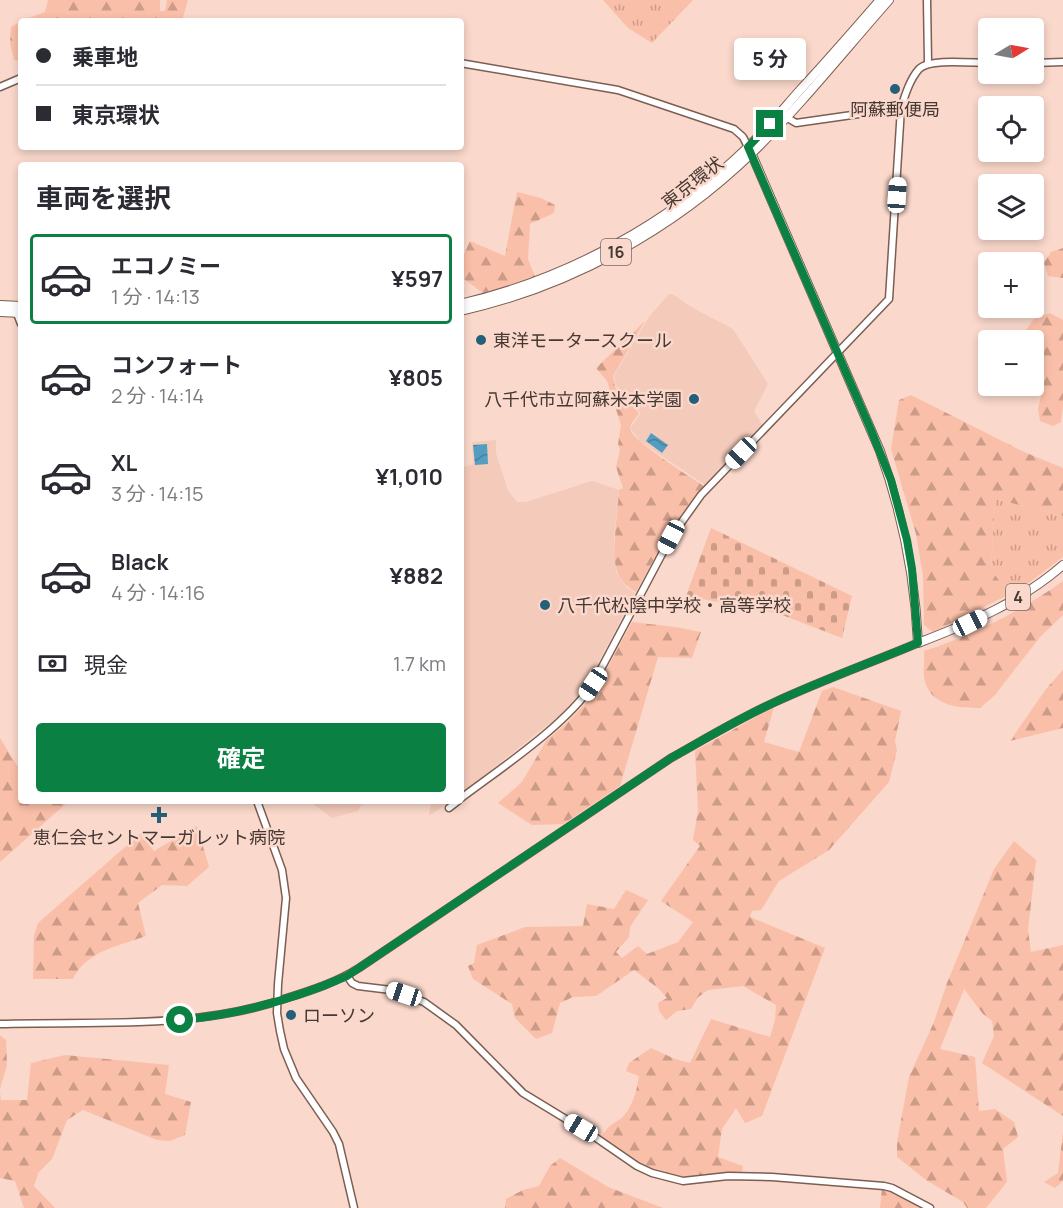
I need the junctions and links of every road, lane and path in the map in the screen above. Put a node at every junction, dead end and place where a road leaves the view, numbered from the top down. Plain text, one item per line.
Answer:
1 (880, 0) edge
2 (889, 0) edge
3 (927, 0) edge
4 (928, 62) junction
5 (1063, 62) edge
6 (978, 63) edge
7 (1044, 63) edge
8 (464, 64) edge
9 (18, 79) edge
10 (0, 87) edge
11 (901, 108) junction
12 (786, 117) junction
13 (750, 150) junction
14 (464, 303) edge
15 (0, 305) edge
16 (18, 309) edge
17 (464, 310) edge
18 (0, 312) edge
19 (838, 353) junction
20 (1063, 565) edge
21 (918, 643) junction
22 (464, 796) edge
23 (258, 804) edge
24 (454, 804) edge
25 (449, 808) dead end
26 (347, 976) junction
27 (277, 1002) junction
28 (0, 1024) edge
29 (354, 1208) edge
30 (930, 1208) edge

1 - 13 main road, 東京環状 / 16
2 - 12 main road, 東京環状 / 16
3 - 4 street
4 - 6 street
4 - 11 street
5 - 7 street
8 - 13 street
9 - 10 street
11 - 12 street
11 - 19 street
12 - 13 main road, 東京環状 / 16
13 - 14 main road, 東京環状 / 16
13 - 17 main road, 東京環状 / 16
13 - 19 main road
15 - 16 main road
16 - 18 main road
19 - 21 main road
19 - 22 street
20 - 21 main road, 4
21 - 26 street
23 - 27 street
24 - 25 street
26 - 27 street
26 - 30 street
27 - 28 street
27 - 29 street

